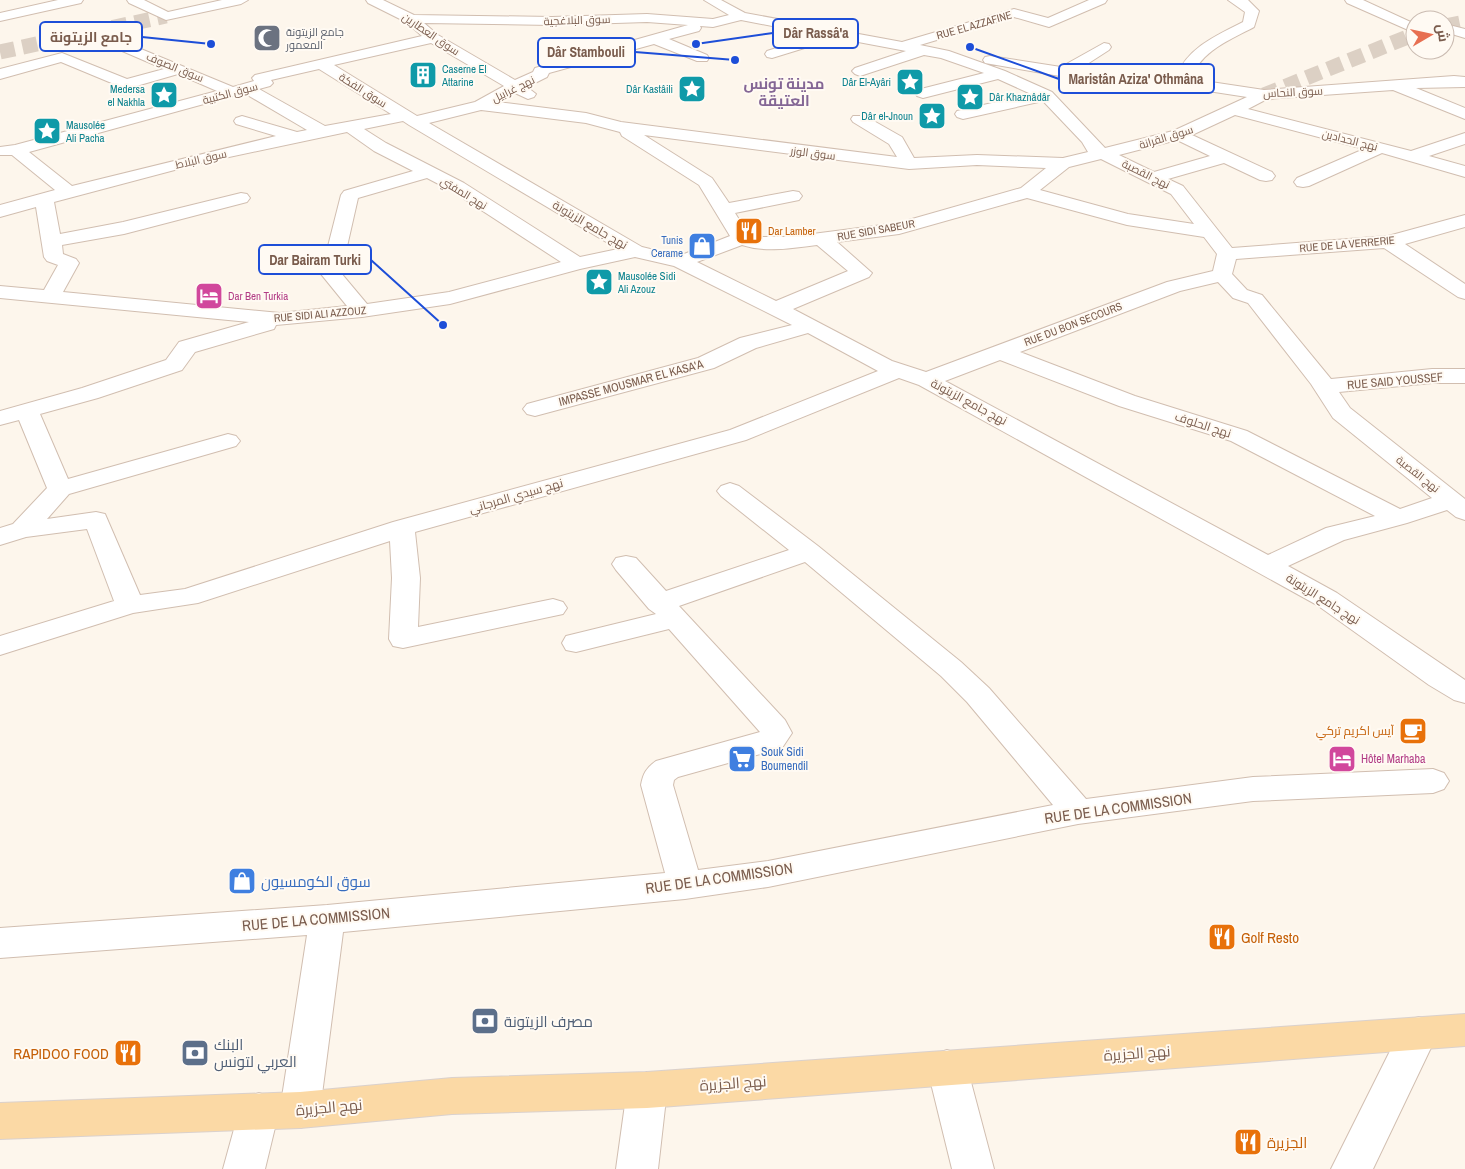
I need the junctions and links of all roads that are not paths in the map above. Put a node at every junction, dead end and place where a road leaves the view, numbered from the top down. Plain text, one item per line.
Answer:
1 (76, 0) edge
2 (134, 0) edge
3 (241, 0) edge
4 (373, 0) edge
5 (711, 0) edge
6 (1100, 0) edge
7 (1235, 0) edge
8 (1352, 0) edge
9 (579, 4) dead end
10 (634, 4) dead end
11 (998, 5) dead end
12 (1014, 13) junction
13 (741, 16) junction
14 (0, 17) edge
15 (608, 18) junction
16 (412, 19) junction
17 (713, 23) junction
18 (1405, 25) edge
19 (90, 32) dead end
20 (835, 34) junction
21 (433, 38) junction
22 (656, 39) junction
23 (902, 46) junction
24 (1104, 47) dead end
25 (924, 50) junction
26 (772, 54) dead end
27 (944, 54) junction
28 (702, 58) dead end
29 (4, 61) edge
30 (321, 64) junction
31 (25, 67) junction
32 (177, 70) junction
33 (860, 71) dead end
34 (1063, 72) junction
35 (0, 74) edge
36 (1000, 74) junction
37 (1182, 82) junction
38 (1465, 82) edge
39 (1394, 85) junction
40 (515, 86) junction
41 (239, 90) junction
42 (922, 93) dead end
43 (1046, 95) junction
44 (1264, 95) junction
45 (481, 105) junction
46 (1235, 110) junction
47 (963, 114) dead end
48 (1465, 114) edge
49 (565, 116) junction
50 (410, 119) junction
51 (859, 119) dead end
52 (242, 121) dead end
53 (349, 126) junction
54 (621, 127) junction
55 (323, 132) junction
56 (1179, 135) junction
57 (297, 138) junction
58 (1465, 138) edge
59 (1380, 148) junction
60 (8, 150) edge
61 (811, 153) junction
62 (1105, 154) junction
63 (1412, 156) junction
64 (1225, 157) junction
65 (1063, 163) junction
66 (908, 164) junction
67 (429, 172) junction
68 (812, 172) dead end
69 (1465, 172) edge
70 (1266, 176) dead end
71 (1155, 177) junction
72 (1303, 182) dead end
73 (69, 192) junction
74 (1027, 192) junction
75 (793, 196) dead end
76 (44, 198) junction
77 (241, 198) dead end
78 (723, 210) junction
79 (0, 211) edge
80 (1465, 222) edge
81 (1212, 233) junction
82 (741, 238) junction
83 (51, 240) junction
84 (822, 240) junction
85 (1388, 242) junction
86 (635, 251) junction
87 (1227, 254) junction
88 (681, 262) junction
89 (577, 264) junction
90 (1222, 275) junction
91 (0, 292) edge
92 (1465, 293) edge
93 (50, 297) junction
94 (775, 309) junction
95 (362, 311) junction
96 (280, 320) junction
97 (810, 326) junction
98 (999, 352) junction
99 (898, 371) junction
100 (1465, 376) edge
101 (927, 380) junction
102 (1324, 387) junction
103 (535, 409) dead end
104 (27, 410) junction
105 (0, 418) edge
106 (228, 442) dead end
107 (60, 489) junction
108 (730, 491) dead end
109 (1458, 506) edge
110 (1398, 518) junction
111 (402, 528) junction
112 (11, 533) edge
113 (809, 552) junction
114 (626, 564) dead end
115 (1267, 566) junction
116 (130, 605) junction
117 (553, 608) dead end
118 (667, 611) junction
119 (576, 643) dead end
120 (0, 646) edge
121 (1452, 673) edge
122 (1465, 692) edge
123 (1433, 781) dead end
124 (1078, 812) junction
125 (685, 885) junction
126 (326, 919) junction
127 (0, 943) edge
128 (1465, 1030) edge
129 (1419, 1033) junction
130 (947, 1067) junction
131 (646, 1090) junction
132 (300, 1110) junction
133 (259, 1111) junction
134 (0, 1121) edge
135 (244, 1169) edge
136 (637, 1169) edge
137 (973, 1169) edge
138 (1352, 1169) edge

1 - 14 street
2 - 3 street
4 - 16 street, سوق العطارين
5 - 13 street, نهج القصبة
6 - 12 street, RUE EL AZZAFINE
7 - 37 street
8 - 18 street
9 - 15 street
10 - 15 street
11 - 12 street
12 - 23 street, RUE EL AZZAFINE
13 - 17 street, سوق البلاغجية
13 - 20 street, نهج القصبة
15 - 16 street, سوق البلاغجية
15 - 17 street, سوق البلاغجية
16 - 21 street, سوق العطارين
17 - 22 street, نهج غرابيل
19 - 32 street, سوق الصوف
20 - 23 street, نهج القصبة
20 - 26 street
21 - 30 street, سوق الكتبية
21 - 40 street, سوق العطارين
22 - 28 street
22 - 40 street, نهج غرابيل
23 - 25 street, نهج القصبة
24 - 34 street
25 - 27 street, نهج القصبة
25 - 33 street
27 - 34 street, سوق النحاس
27 - 36 street, نهج القصبة
29 - 31 street
30 - 41 street, سوق الكتبية
30 - 50 street, سوق الفكة
31 - 32 street
31 - 35 street
32 - 41 street, سوق الصوف
34 - 37 street, سوق النحاس
36 - 42 street
36 - 43 street, نهج القصبة
37 - 44 street, سوق النحاس
38 - 39 street, سوق النحاس
39 - 44 street, سوق النحاس
39 - 48 street
40 - 45 street, نهج غرابيل
40 - 49 street, سوق العطارين
41 - 55 street, سوق الصوف
41 - 60 street, سوق الكتبية
43 - 47 street
43 - 62 street, نهج القصبة
44 - 46 street, سوق القرانة
45 - 49 street, نهج غرابيل
45 - 50 street, نهج غرابيل
46 - 56 street, سوق القرانة
46 - 59 street, نهج الحدادين
49 - 54 street, سوق الوزر
50 - 53 street, سوق البلاط
50 - 86 street, نهج جامع الزيتونة
51 - 66 street
52 - 57 street
53 - 55 street, سوق البلاط
53 - 67 street, نهج المفتي
54 - 61 street, سوق الوزر
54 - 78 street
55 - 57 street, سوق البلاط
56 - 62 street, سوق القرانة
56 - 64 street
57 - 73 street, سوق البلاط
58 - 63 street
59 - 63 street, نهج الحدادين
59 - 72 street
60 - 73 street
61 - 66 street, سوق الوزر
61 - 68 street
62 - 65 street, سوق القرانة
62 - 71 street, نهج القصبة
63 - 69 street, نهج الحدادين
64 - 70 street
64 - 71 street
65 - 66 street, سوق الوزر
65 - 74 street, RUE SIDI SABEUR
67 - 89 street, نهج المفتي
67 - 95 street
71 - 81 street, نهج القصبة
73 - 76 street, سوق البلاط
74 - 81 street
74 - 84 street, RUE SIDI SABEUR
75 - 78 street
76 - 79 street, سوق البلاط
76 - 83 street
77 - 83 street
78 - 82 street
80 - 85 street, RUE DE LA VERRERIE
81 - 87 street, نهج القصبة
82 - 84 street, RUE SIDI SABEUR
82 - 88 street
83 - 93 street
84 - 94 street
85 - 87 street, RUE DE LA VERRERIE
85 - 92 street
86 - 88 street, نهج جامع الزيتونة
86 - 89 street, RUE SIDI ALI AZZOUZ
87 - 90 street
88 - 94 street, نهج جامع الزيتونة
89 - 95 street, RUE SIDI ALI AZZOUZ
90 - 98 street, RUE DU BON SECOURS
90 - 102 street, نهج القصبة
91 - 93 street, RUE SIDI ALI AZZOUZ
93 - 96 street, RUE SIDI ALI AZZOUZ
94 - 97 street, نهج جامع الزيتونة
95 - 96 street, RUE SIDI ALI AZZOUZ
96 - 104 street
97 - 99 street, نهج جامع الزيتونة
97 - 103 street, IMPASSE MOUSMAR EL KASA'A
98 - 101 street, RUE DU BON SECOURS
98 - 110 street, نهج الحلوف
99 - 101 street, نهج جامع الزيتونة
99 - 111 street, نهج سيدي المرجاني
100 - 102 street, RUE SAID YOUSSEF
101 - 115 street, نهج جامع الزيتونة
102 - 109 street, نهج القصبة
104 - 105 street
104 - 107 street
106 - 107 street
107 - 112 street
108 - 113 street
109 - 110 street
110 - 115 street
111 - 116 street, نهج سيدي المرجاني
111 - 117 street
112 - 116 street
113 - 118 street
113 - 124 street
114 - 118 street
115 - 121 street, نهج جامع الزيتونة
116 - 120 street, نهج سيدي المرجاني
118 - 119 street
118 - 125 street
121 - 122 street, نهج جامع الزيتونة
123 - 124 street, RUE DE LA COMMISSION
124 - 125 street, RUE DE LA COMMISSION
125 - 126 street, RUE DE LA COMMISSION
126 - 127 street, RUE DE LA COMMISSION
126 - 132 street
128 - 129 main road, نهج الجزيرة
129 - 130 main road, نهج الجزيرة
129 - 138 street
130 - 131 main road, نهج الجزيرة
130 - 137 street
131 - 132 main road, نهج الجزيرة
131 - 136 street
132 - 133 main road, نهج الجزيرة
133 - 134 main road, نهج الجزيرة
133 - 135 street

